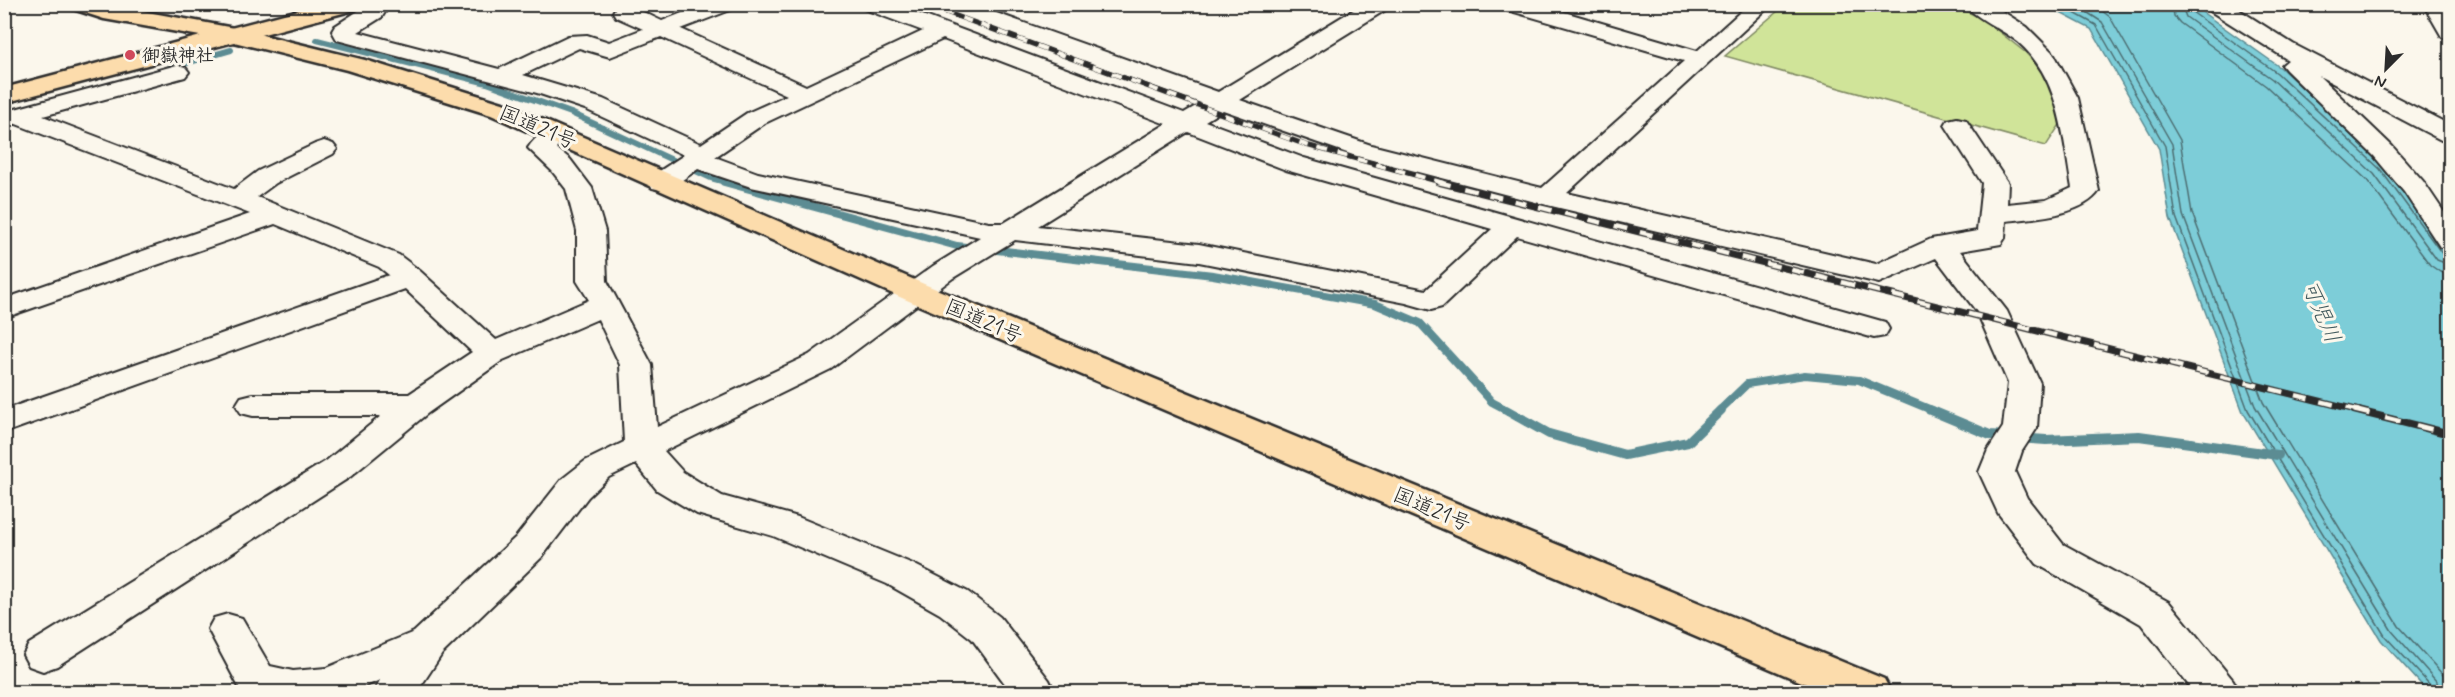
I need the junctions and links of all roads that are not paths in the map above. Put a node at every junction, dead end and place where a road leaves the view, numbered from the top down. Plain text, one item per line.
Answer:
1 (81, 4) edge
2 (350, 4) edge
3 (380, 4) edge
4 (725, 4) edge
5 (872, 4) edge
6 (949, 4) edge
7 (1379, 4) edge
8 (1512, 4) edge
9 (1762, 4) edge
10 (1975, 4) edge
11 (2215, 4) edge
12 (2433, 4) edge
13 (988, 10) edge
14 (624, 12) dead end
15 (663, 29) junction
16 (941, 31) junction
17 (2451, 33) edge
18 (234, 35) junction
19 (2285, 50) junction
20 (1701, 59) junction
21 (177, 72) dead end
22 (503, 76) junction
23 (545, 88) junction
24 (805, 94) junction
25 (1220, 102) junction
26 (9, 110) edge
27 (500, 110) junction
28 (1184, 123) junction
29 (1957, 125) dead end
30 (556, 135) junction
31 (2451, 135) edge
32 (324, 149) dead end
33 (700, 155) junction
34 (661, 182) junction
35 (1547, 197) junction
36 (237, 199) junction
37 (275, 214) junction
38 (1993, 214) junction
39 (1511, 226) junction
40 (1012, 231) junction
41 (2451, 241) edge
42 (1941, 245) junction
43 (410, 277) junction
44 (914, 291) junction
45 (606, 304) junction
46 (4, 309) edge
47 (1874, 328) dead end
48 (492, 353) junction
49 (253, 405) dead end
50 (416, 405) junction
51 (4, 422) edge
52 (641, 447) junction
53 (228, 629) dead end
54 (428, 643) junction
55 (43, 656) dead end
56 (395, 693) edge
57 (1034, 693) edge
58 (1869, 693) edge
59 (2218, 693) edge

1 - 18 main road, 国道21号
2 - 18 main road
3 - 22 street
4 - 15 street
5 - 16 street
6 - 13 street
7 - 25 street
8 - 20 street
9 - 20 street
10 - 38 street
11 - 19 street
12 - 17 street
13 - 25 street
14 - 15 street
15 - 22 street
15 - 24 street
16 - 24 street
16 - 28 street
18 - 26 main road
18 - 27 main road, 国道21号
19 - 31 street
19 - 41 street
20 - 35 street
21 - 26 street
22 - 23 street
23 - 27 street
23 - 33 street
24 - 33 street
25 - 28 street
25 - 35 street
26 - 36 street
27 - 30 main road, 国道21号
28 - 39 street
28 - 40 street
29 - 38 street
30 - 34 main road, 国道21号
30 - 45 street
32 - 36 street
33 - 34 street
33 - 40 street
34 - 44 main road, 国道21号
35 - 42 street
36 - 37 street
37 - 43 street
37 - 46 street
38 - 42 street
39 - 40 street
39 - 47 street
40 - 44 street
42 - 59 street
43 - 48 street
43 - 51 street
44 - 52 street
44 - 58 main road, 国道21号
45 - 48 street
45 - 52 street
48 - 50 street
49 - 50 street
50 - 55 street
52 - 54 street
52 - 57 street
53 - 54 street
54 - 56 street

